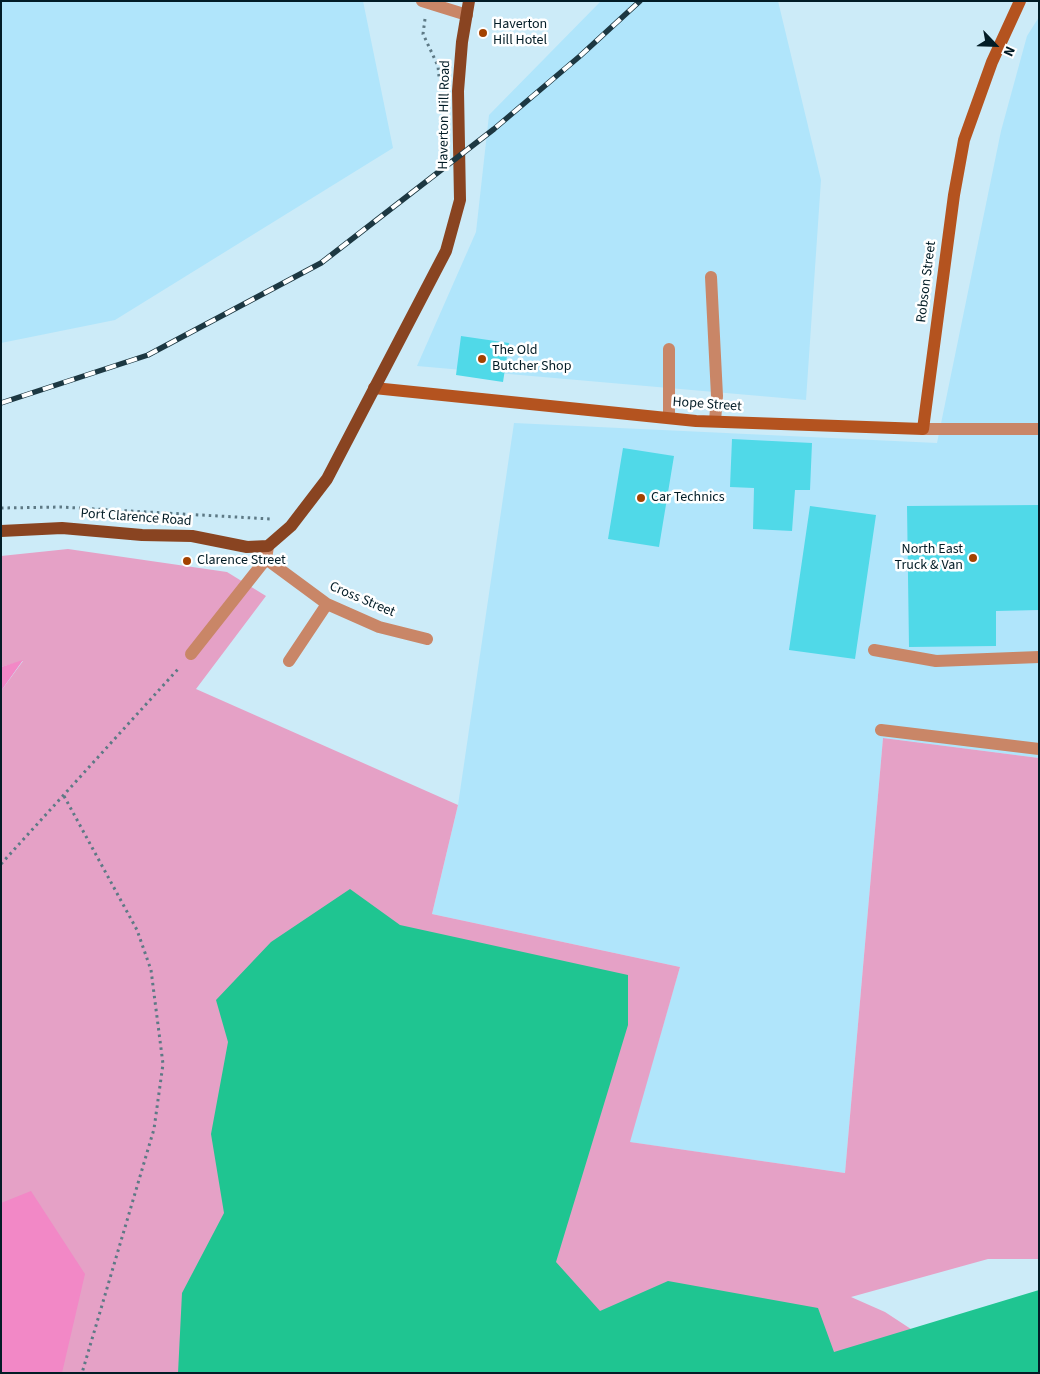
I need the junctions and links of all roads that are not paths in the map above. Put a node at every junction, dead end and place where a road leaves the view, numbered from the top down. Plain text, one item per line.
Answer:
1 (469, 1) edge
2 (1020, 1) edge
3 (425, 2) edge
4 (467, 15) junction
5 (711, 277) dead end
6 (670, 349) dead end
7 (374, 388) junction
8 (669, 418) junction
9 (715, 421) junction
10 (923, 429) junction
11 (1039, 429) edge
12 (1, 531) edge
13 (267, 553) junction
14 (327, 604) junction
15 (427, 639) dead end
16 (874, 650) dead end
17 (191, 654) road end
18 (1039, 657) edge
19 (289, 661) dead end
20 (881, 730) dead end
21 (1039, 749) edge

1 - 4 main road, Haverton Hill Road
2 - 10 main road, Robson Street
3 - 4 street
4 - 7 main road, Haverton Hill Road
5 - 9 street
6 - 8 street
7 - 8 main road, Hope Street
7 - 13 main road
8 - 9 main road, Hope Street
9 - 10 main road, Hope Street
10 - 11 street, Hope Street
12 - 13 main road, Port Clarence Road
13 - 14 street, Cross Street
13 - 17 street
14 - 15 street, Cross Street
14 - 19 street
16 - 18 street
20 - 21 street

